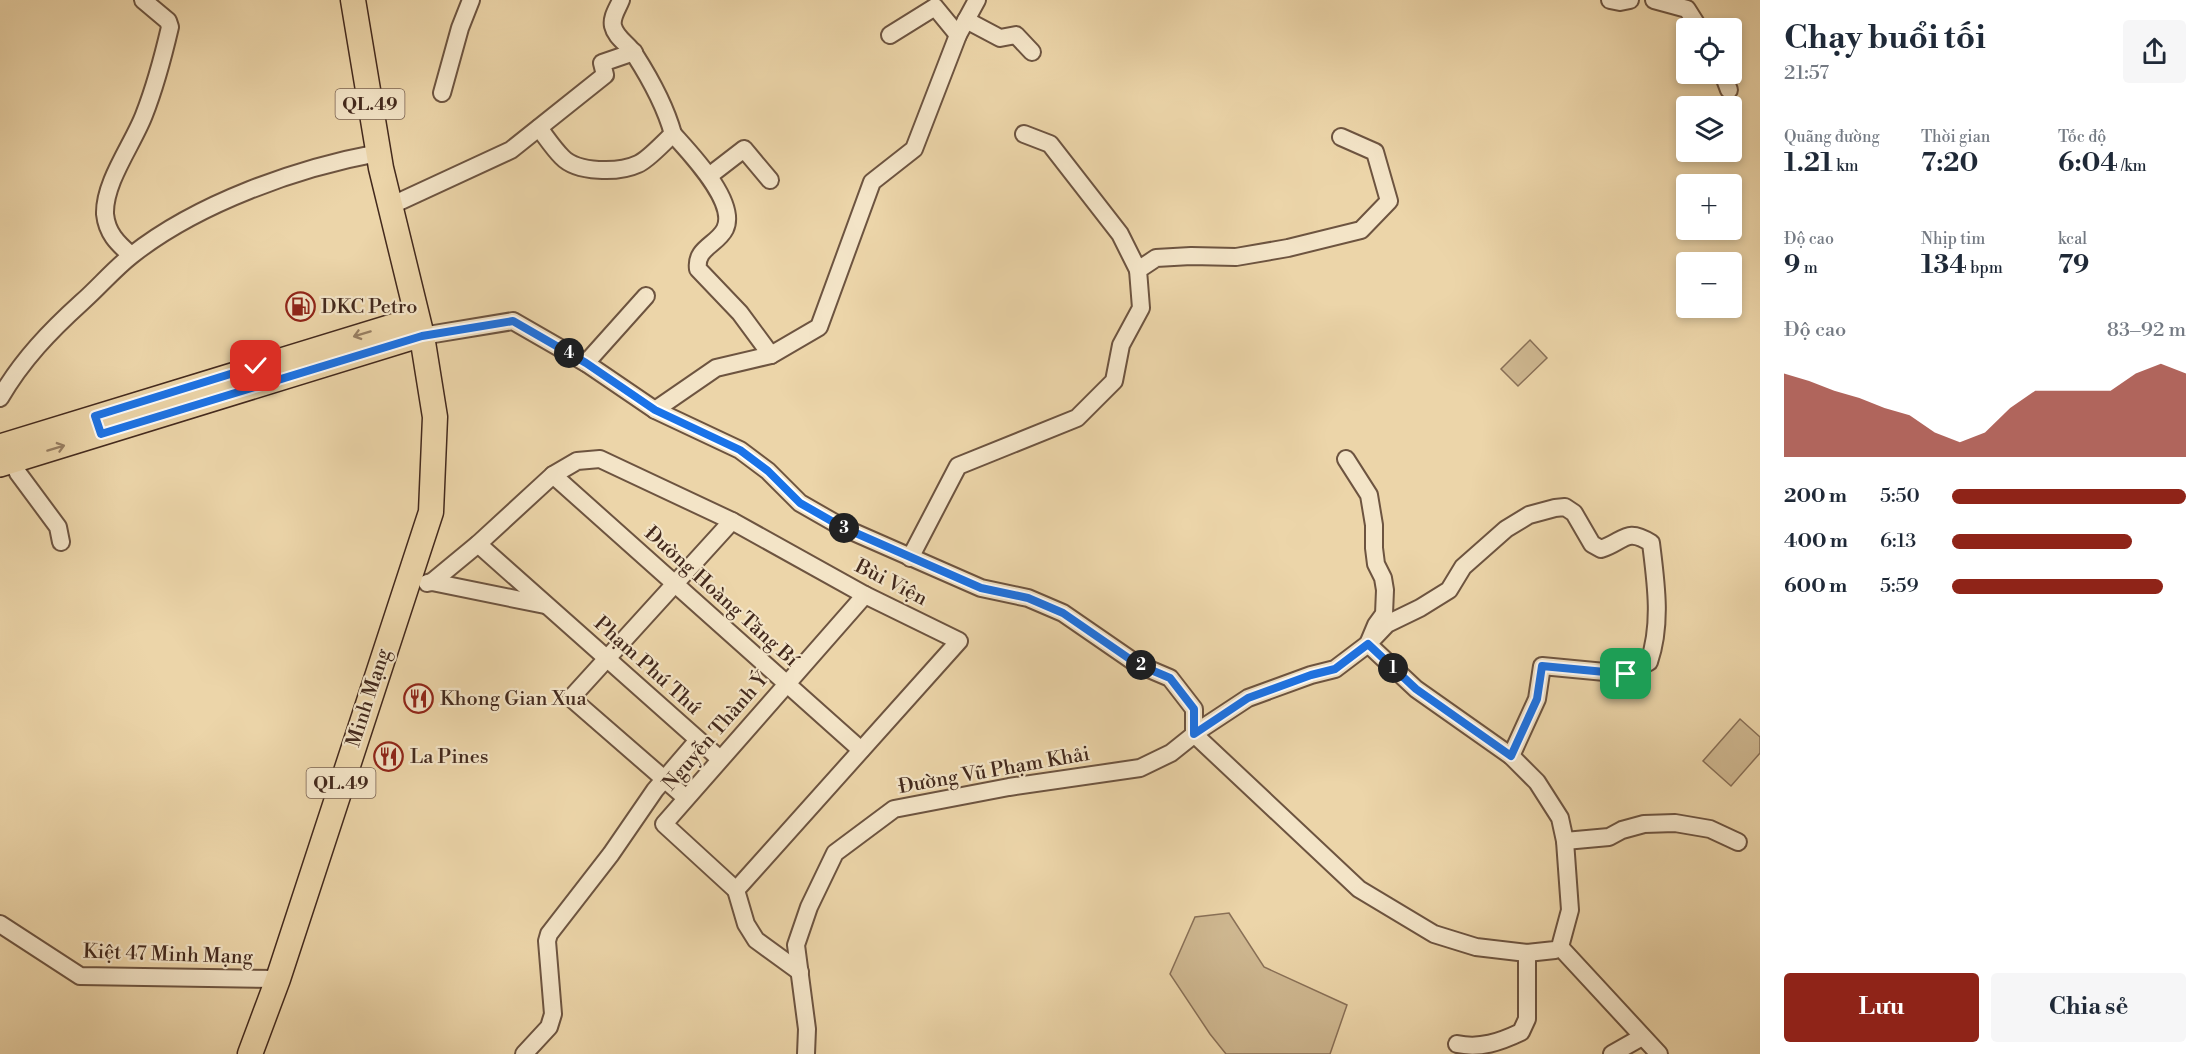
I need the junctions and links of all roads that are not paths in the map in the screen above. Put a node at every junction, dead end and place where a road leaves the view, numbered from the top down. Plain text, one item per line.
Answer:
1 (143, 0) edge
2 (352, 0) edge
3 (471, 0) edge
4 (621, 0) edge
5 (977, 0) edge
6 (1610, 0) edge
7 (1630, 0) edge
8 (1654, 0) edge
9 (1693, 18) edge
10 (966, 20) junction
11 (890, 35) dead end
12 (958, 36) junction
13 (634, 52) junction
14 (1032, 52) dead end
15 (1727, 84) edge
16 (1729, 90) dead end
17 (442, 93) dead end
18 (539, 128) junction
19 (673, 134) junction
20 (1024, 134) dead end
21 (1341, 137) dead end
22 (378, 153) junction
23 (709, 176) junction
24 (770, 180) dead end
25 (390, 206) junction
26 (131, 255) junction
27 (1138, 270) junction
28 (646, 296) dead end
29 (420, 326) junction
30 (771, 354) junction
31 (586, 363) junction
32 (0, 398) edge
33 (655, 410) junction
34 (98, 425) junction
35 (0, 445) edge
36 (1346, 459) dead end
37 (6, 464) edge
38 (553, 475) junction
39 (732, 521) junction
40 (61, 542) dead end
41 (478, 544) junction
42 (910, 558) junction
43 (432, 582) junction
44 (675, 584) junction
45 (405, 588) junction
46 (865, 595) junction
47 (546, 605) junction
48 (1368, 644) junction
49 (607, 659) junction
50 (787, 684) junction
51 (1194, 734) junction
52 (698, 740) junction
53 (861, 750) junction
54 (1511, 756) junction
55 (720, 759) junction
56 (664, 779) junction
57 (686, 798) junction
58 (1565, 841) junction
59 (1738, 842) dead end
60 (736, 890) junction
61 (0, 924) edge
62 (1560, 947) junction
63 (1527, 953) junction
64 (800, 972) junction
65 (278, 979) junction
66 (1642, 1037) junction
67 (1457, 1044) dead end
68 (250, 1054) edge
69 (525, 1054) edge
70 (806, 1054) edge
71 (1612, 1054) edge
72 (1659, 1054) edge

1 - 26 street
2 - 22 highway, QL.49
3 - 17 street
4 - 13 street
5 - 10 street
6 - 7 street
8 - 9 street
10 - 12 street
10 - 14 street
11 - 12 street
12 - 30 street
13 - 18 street
13 - 19 street
15 - 16 street
18 - 19 street
18 - 25 street
19 - 23 street
20 - 27 street
21 - 27 street
22 - 25 highway, QL.49
22 - 26 street
23 - 24 street
23 - 30 street
25 - 29 highway, QL.49
26 - 32 street
27 - 42 street
28 - 31 street
29 - 31 street
29 - 34 main road
29 - 45 highway, Minh Mạng / QL.49
30 - 33 street
31 - 33 street
33 - 42 street
34 - 35 main road
37 -> 34 main road
36 - 48 street
37 - 40 street
38 - 39 street, Bùi Viện
38 - 41 street, Bùi Viện
38 - 44 street, Đường Hoàng Tăng Bí
39 - 44 street
39 - 46 street, Bùi Viện
41 - 43 street, Bùi Viện
41 - 47 street, Phạm Phú Thứ
42 - 51 street
43 - 45 street
43 - 47 street
44 - 49 street
44 - 50 street, Đường Hoàng Tăng Bí
45 - 65 highway, Minh Mạng / QL.49
46 - 50 street, Nguyễn Thành Ý
46 - 53 street, Bùi Viện
47 - 49 street, Phạm Phú Thứ
48 - 51 street, Đường Vũ Phạm Khải
48 - 54 street
48 - 54 street, Đường Vũ Phạm Khải
49 - 52 street, Phạm Phú Thứ
49 - 56 street
50 - 53 street, Đường Hoàng Tăng Bí
50 - 55 street, Nguyễn Thành Ý
51 - 63 street
51 - 64 street, Đường Vũ Phạm Khải
52 - 55 street, Phạm Phú Thứ
52 - 56 street
53 - 60 street, Bùi Viện
54 - 58 street
55 - 57 street, Nguyễn Thành Ý
56 - 57 street
56 - 69 street
57 - 60 street, Nguyễn Thành Ý
58 - 59 street
58 - 62 street
60 - 64 street
61 - 65 street, Kiệt 47 Minh Mạng
62 - 63 street
62 - 66 street
63 - 67 street
64 - 70 street, Đường Vũ Phạm Khải
65 - 68 highway, Minh Mạng / QL.49
66 - 71 street
66 - 72 street

